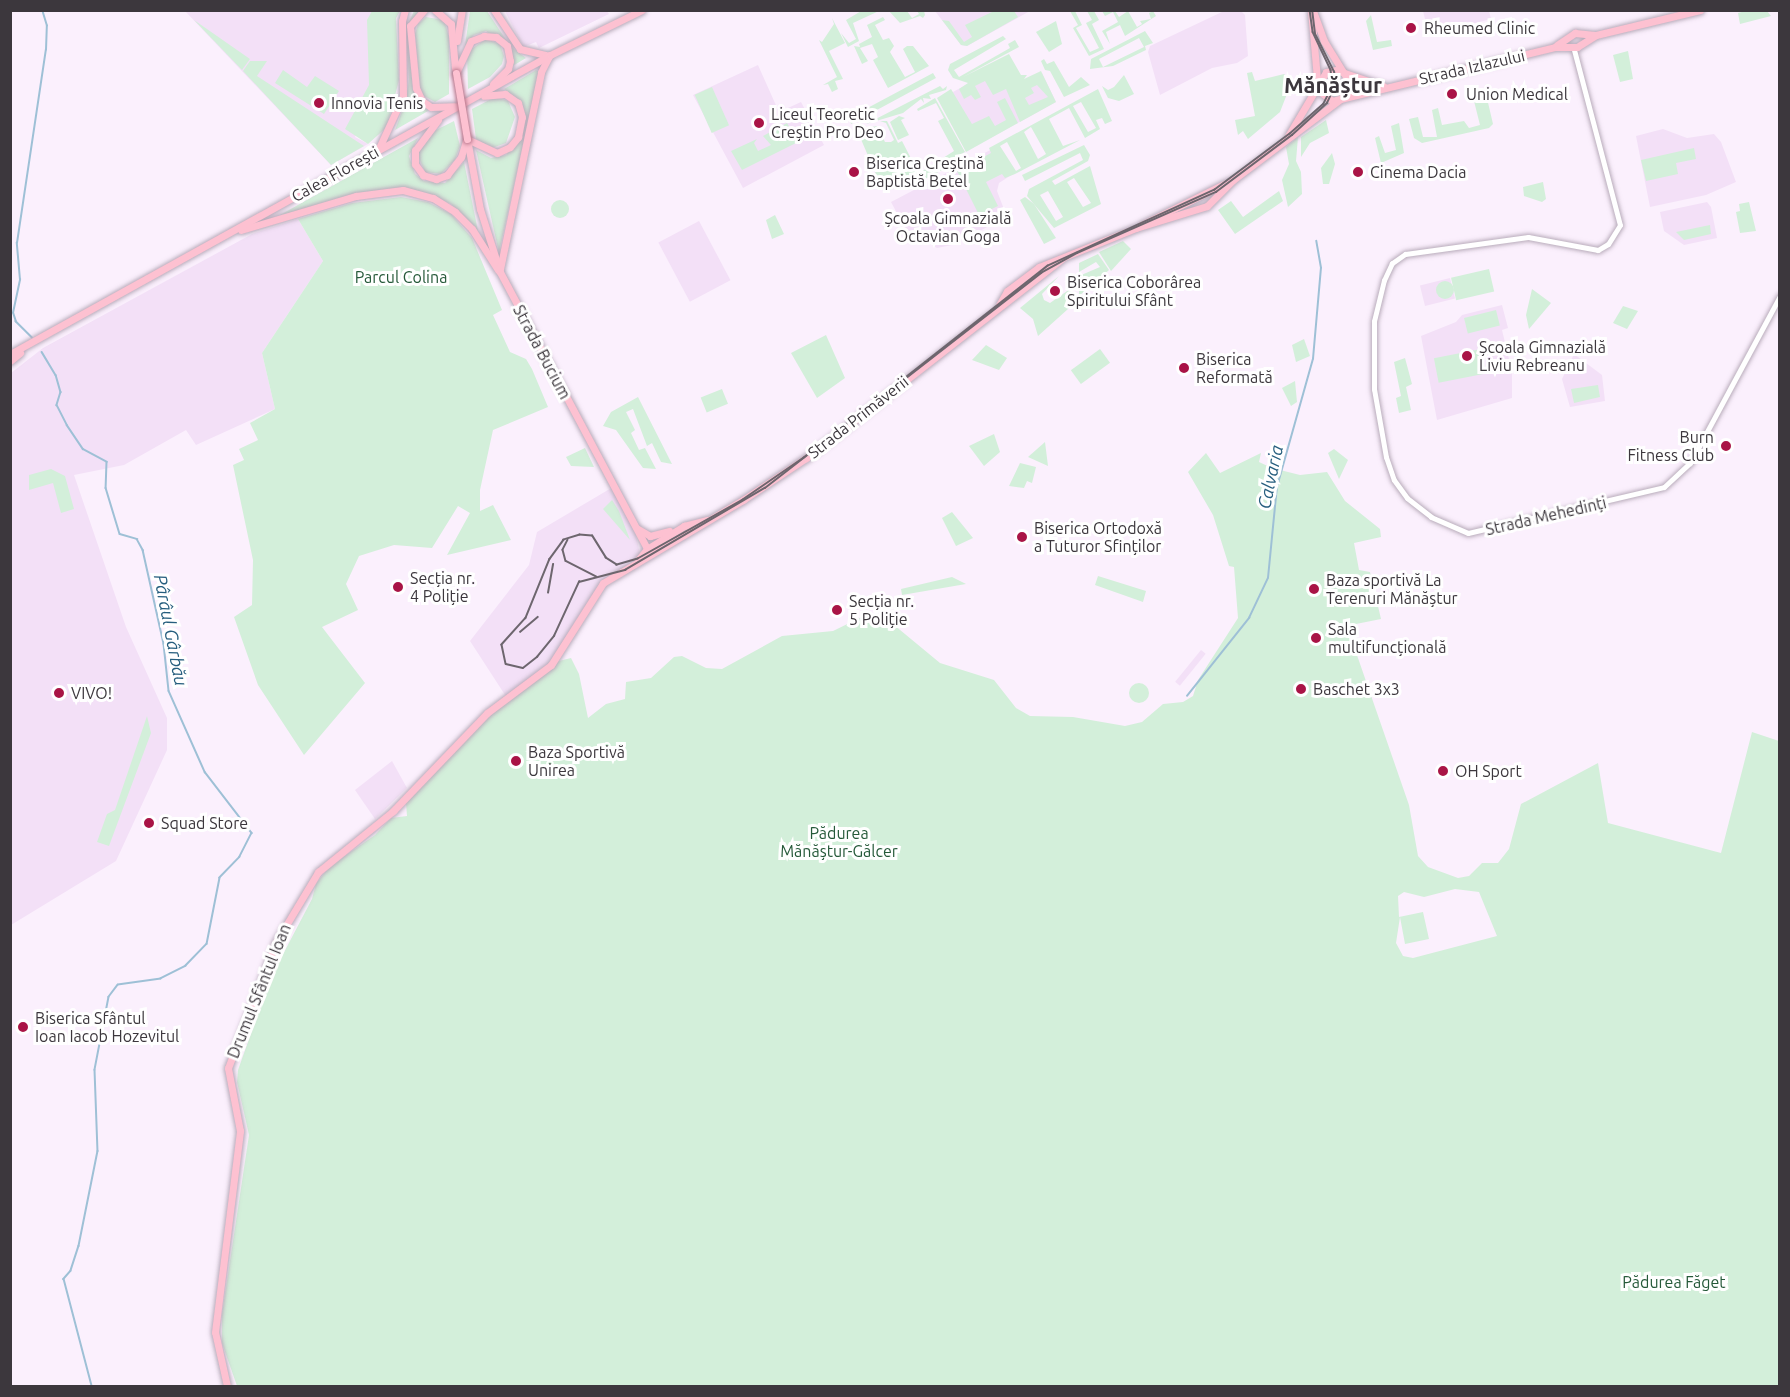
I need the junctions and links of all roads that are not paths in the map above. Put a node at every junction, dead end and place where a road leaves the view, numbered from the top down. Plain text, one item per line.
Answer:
1 (405, 10) edge
2 (424, 10) edge
3 (435, 10) edge
4 (462, 10) edge
5 (494, 10) edge
6 (642, 10) edge
7 (1312, 10) edge
8 (1700, 10) edge
9 (1581, 34) junction
10 (1596, 35) junction
11 (1569, 37) junction
12 (1577, 45) junction
13 (1555, 47) junction
14 (550, 55) junction
15 (456, 73) junction
16 (1344, 74) junction
17 (1318, 84) junction
18 (1388, 86) junction
19 (476, 98) junction
20 (1341, 99) junction
21 (463, 105) junction
22 (447, 113) junction
23 (1287, 138) junction
24 (467, 139) junction
25 (379, 149) junction
26 (1233, 180) junction
27 (1136, 228) junction
28 (229, 234) junction
29 (500, 272) junction
30 (1779, 296) edge
31 (35, 342) junction
32 (10, 354) edge
33 (10, 361) edge
34 (709, 520) junction
35 (632, 523) junction
36 (678, 529) junction
37 (648, 551) junction
38 (639, 557) junction
39 (227, 1386) edge

1 - 25 main road
2 - 21 main road
3 - 15 main road
4 - 15 main road
5 - 14 main road
6 - 14 main road, Calea Florești
7 - 16 main road
7 - 17 main road
8 - 10 main road, Strada Izlazului
9 - 10 main road, Strada Izlazului
9 - 11 main road, Strada Izlazului
9 - 12 main road
10 - 12 main road, Strada Izlazului
11 - 12 main road
11 - 13 main road, Strada Izlazului
12 - 13 main road, Strada Izlazului
12 - 30 street, Strada Mehedinți
13 - 18 main road, Strada Izlazului
14 - 19 main road, Calea Florești
14 - 29 main road
15 - 19 main road
15 - 24 main road, Strada Bucium, bridge
16 - 17 main road
16 - 18 main road, Strada Izlazului
16 - 20 main road
17 - 20 main road
17 - 23 main road, Strada Primăverii
18 - 20 main road, Strada Izlazului
19 - 21 main road, Calea Florești
19 - 24 main road
20 - 23 main road, Strada Primăverii
21 - 22 main road, Calea Florești
22 - 24 main road
22 - 25 main road, Calea Florești
23 - 26 main road, Strada Primăverii
24 - 29 main road, Strada Bucium
25 - 28 main road, Calea Florești
26 - 27 main road, Strada Primăverii
26 - 27 main road, Strada Primăverii
27 - 34 main road, Strada Primăverii
28 - 29 main road
28 - 31 main road, Calea Florești
29 - 35 main road, Strada Bucium
31 - 32 main road
31 - 33 main road
34 - 36 main road, Strada Primăverii
34 - 37 main road, Strada Primăverii
35 - 36 main road
35 - 37 main road, Strada Bucium
35 - 38 main road
36 - 37 main road, Strada Primăverii
37 - 38 main road, Drumul Sfântul Ioan
38 - 39 main road, Drumul Sfântul Ioan

